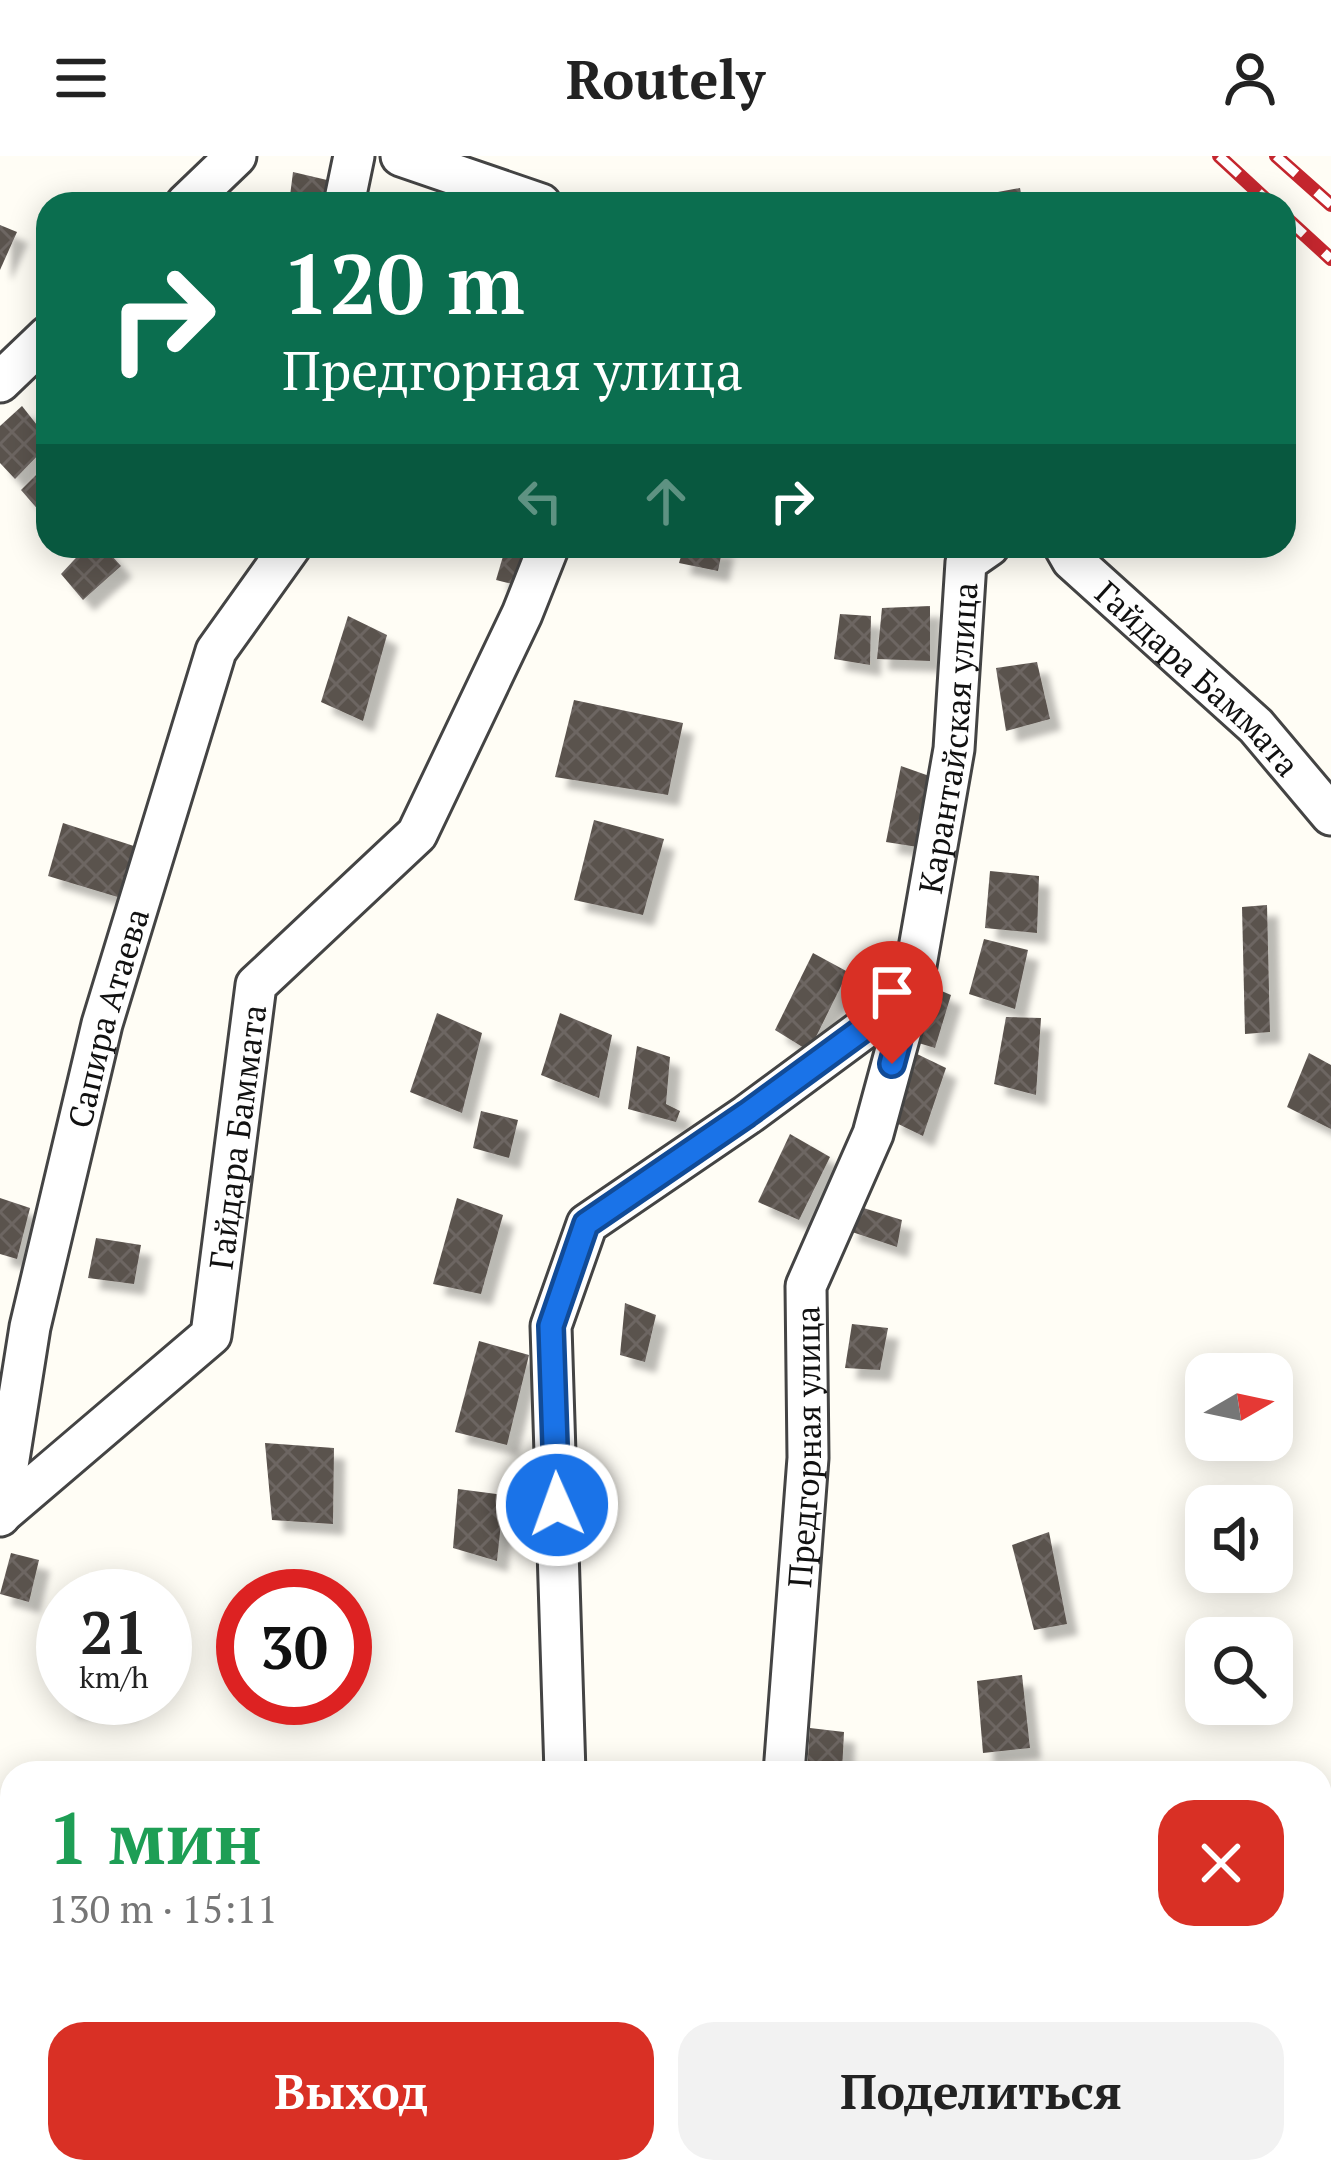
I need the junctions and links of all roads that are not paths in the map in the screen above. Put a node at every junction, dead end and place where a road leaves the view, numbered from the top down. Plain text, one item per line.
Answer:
1 (236, 156) edge
2 (354, 156) edge
3 (401, 156) edge
4 (198, 192) edge
5 (346, 192) edge
6 (506, 192) edge
7 (36, 348) edge
8 (0, 382) edge
9 (282, 558) edge
10 (544, 558) edge
11 (972, 558) edge
12 (1071, 558) edge
13 (1331, 815) edge
14 (911, 994) junction
15 (0, 1515) edge
16 (565, 1761) edge
17 (785, 1761) edge

1 - 4 street
2 - 5 street
3 - 6 street
7 - 8 street
9 - 15 street, Сапира Атаева
10 - 15 street, Гайдара Баммата
11 - 14 street, Карантайская улица
12 - 13 street, Гайдара Баммата
14 - 16 street
14 - 17 street, Предгорная улица

